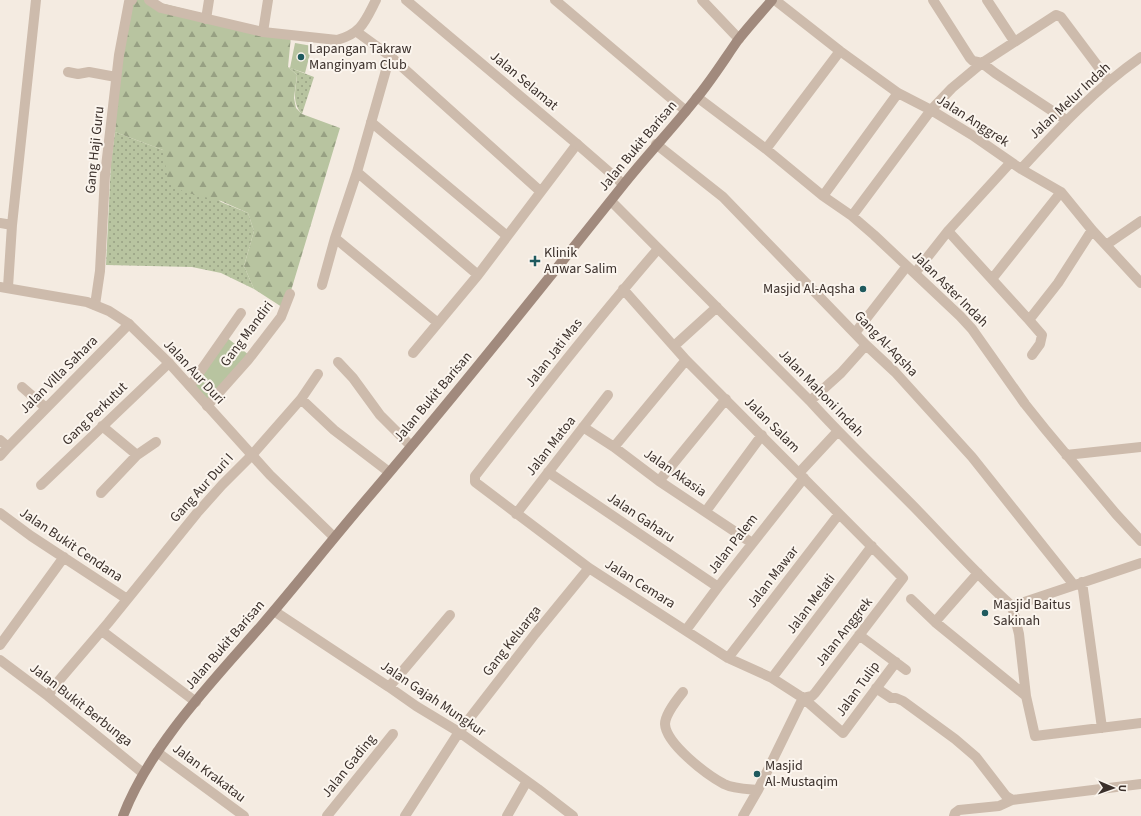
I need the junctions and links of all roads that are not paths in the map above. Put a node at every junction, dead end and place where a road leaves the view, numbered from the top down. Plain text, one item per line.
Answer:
1 (36, 0) edge
2 (132, 0) edge
3 (149, 0) edge
4 (209, 0) edge
5 (268, 0) edge
6 (376, 0) edge
7 (406, 0) edge
8 (555, 0) edge
9 (702, 0) edge
10 (772, 0) edge
11 (775, 0) edge
12 (933, 0) edge
13 (987, 0) edge
14 (161, 4) edge
15 (206, 19) junction
16 (263, 32) junction
17 (357, 32) junction
18 (739, 39) junction
19 (1014, 41) junction
20 (840, 50) junction
21 (390, 56) junction
22 (1141, 57) edge
23 (982, 63) junction
24 (68, 72) dead end
25 (116, 77) junction
26 (1109, 81) junction
27 (898, 93) junction
28 (697, 98) junction
29 (931, 110) junction
30 (686, 111) junction
31 (1066, 120) junction
32 (371, 122) junction
33 (577, 144) junction
34 (656, 144) junction
35 (766, 149) junction
36 (1011, 162) junction
37 (1021, 169) junction
38 (357, 172) junction
39 (623, 184) junction
40 (540, 191) junction
41 (1061, 192) junction
42 (823, 196) junction
43 (611, 201) junction
44 (852, 216) junction
45 (1141, 221) edge
46 (0, 223) edge
47 (12, 225) junction
48 (1092, 230) junction
49 (948, 231) junction
50 (507, 236) junction
51 (335, 238) junction
52 (1106, 245) junction
53 (658, 249) junction
54 (911, 270) junction
55 (478, 275) junction
56 (992, 279) junction
57 (1141, 283) edge
58 (322, 285) dead end
59 (4, 287) edge
60 (623, 289) junction
61 (290, 294) dead end
62 (95, 305) junction
63 (717, 307) junction
64 (241, 313) dead end
65 (1029, 320) junction
66 (438, 323) junction
67 (129, 324) junction
68 (855, 333) junction
69 (866, 345) junction
70 (674, 346) junction
71 (413, 353) dead end
72 (1032, 355) dead end
73 (686, 360) junction
74 (338, 362) dead end
75 (169, 363) junction
76 (318, 374) dead end
77 (190, 386) junction
78 (22, 387) dead end
79 (608, 396) dead end
80 (300, 399) junction
81 (726, 399) junction
82 (810, 401) junction
83 (207, 406) junction
84 (46, 408) junction
85 (102, 426) junction
86 (583, 427) junction
87 (838, 431) junction
88 (762, 435) junction
89 (156, 442) dead end
90 (4, 443) edge
91 (411, 446) junction
92 (614, 447) junction
93 (1141, 448) edge
94 (137, 455) junction
95 (252, 455) junction
96 (1066, 455) junction
97 (0, 456) edge
98 (389, 472) junction
99 (548, 472) junction
100 (802, 475) junction
101 (475, 476) joint
102 (659, 480) junction
103 (41, 485) dead end
104 (101, 493) dead end
105 (706, 511) junction
106 (516, 514) junction
107 (839, 514) junction
108 (1, 518) edge
109 (334, 537) junction
110 (1141, 541) edge
111 (752, 543) junction
112 (872, 546) junction
113 (64, 557) junction
114 (1141, 563) edge
115 (588, 568) junction
116 (978, 573) junction
117 (903, 578) joint
118 (1078, 583) junction
119 (718, 587) junction
120 (127, 599) junction
121 (911, 599) dead end
122 (1012, 606) junction
123 (274, 611) junction
124 (450, 615) dead end
125 (935, 622) junction
126 (686, 630) junction
127 (102, 631) junction
128 (859, 635) junction
129 (0, 645) edge
130 (728, 658) junction
131 (0, 660) edge
132 (896, 662) junction
133 (906, 670) dead end
134 (772, 678) junction
135 (389, 687) junction
136 (876, 688) junction
137 (683, 692) dead end
138 (48, 696) junction
139 (1026, 696) junction
140 (804, 698) junction
141 (196, 702) junction
142 (1141, 723) edge
143 (1102, 728) junction
144 (459, 732) junction
145 (843, 733) joint
146 (393, 734) dead end
147 (158, 752) junction
148 (143, 773) junction
149 (527, 781) junction
150 (1141, 784) edge
151 (758, 790) junction
152 (1012, 800) junction
153 (123, 816) edge
154 (244, 816) edge
155 (327, 816) edge
156 (404, 816) edge
157 (507, 816) edge
158 (573, 816) edge
159 (743, 816) edge
160 (954, 816) edge

1 - 47 street
2 - 25 street, Gang Haji Guru
3 - 14 street
4 - 15 street
5 - 16 street
6 - 17 street
7 - 33 street, Jalan Selamat
8 - 30 street
9 - 18 street
10 - 18 main road, Jalan Bukit Barisan
11 - 20 street, Jalan Anggrek
12 - 23 street
13 - 19 street
14 - 15 street
15 - 16 street
16 - 17 street
17 - 21 street
18 - 28 main road, Jalan Bukit Barisan
19 - 23 street
19 - 26 street
20 - 27 street, Jalan Anggrek
20 - 35 street
21 - 32 street
21 - 40 street
22 - 26 street, Jalan Melur Indah
23 - 29 street
23 - 31 street
24 - 25 street
25 - 62 street, Gang Haji Guru
26 - 31 street, Jalan Melur Indah
27 - 29 street, Jalan Anggrek
27 - 42 street
28 - 30 main road, Jalan Bukit Barisan
28 - 35 street, Jalan Aster Indah
29 - 36 street, Jalan Anggrek
29 - 44 street
30 - 34 main road, Jalan Bukit Barisan
31 - 37 street, Jalan Melur Indah
32 - 38 street
32 - 50 street
33 - 39 street, Jalan Selamat
33 - 40 street
34 - 39 main road, Jalan Bukit Barisan
34 - 68 street, Gang Al-Aqsha
35 - 42 street, Jalan Aster Indah
36 - 37 street, Jalan Anggrek
36 - 49 street
37 - 41 street, Jalan Anggrek
38 - 51 street
38 - 55 street
39 - 43 main road, Jalan Bukit Barisan
40 - 50 street
41 - 48 street, Jalan Anggrek
41 - 56 street
42 - 44 street, Jalan Aster Indah
43 - 53 street, Jalan Mahoni Indah
43 - 91 main road, Jalan Bukit Barisan
44 - 54 street, Jalan Aster Indah
45 - 52 street
46 - 47 street
47 - 59 street
48 - 52 street, Jalan Anggrek
48 - 65 street
49 - 54 street
49 - 56 street
50 - 55 street
51 - 58 street
51 - 66 street
52 - 57 street, Jalan Anggrek
53 - 60 street, Jalan Jati Mas
53 - 63 street, Jalan Mahoni Indah
54 - 68 street
54 - 96 street, Jalan Aster Indah
55 - 66 street
56 - 65 street
59 - 62 street, Jalan Aur Duri
60 - 70 street, Jalan Salam
60 - 101 street, Jalan Jati Mas
61 - 83 street, Gang Mandiri
62 - 67 street, Jalan Aur Duri
63 - 70 street
63 - 82 street, Jalan Mahoni Indah
64 - 77 street
65 - 72 street
66 - 71 street
67 - 75 street, Jalan Aur Duri
67 - 84 street, Jalan Villa Sahara
68 - 69 street, Gang Al-Aqsha
69 - 82 street
69 - 118 street, Gang Al-Aqsha
70 - 73 street, Jalan Salam
73 - 81 street, Jalan Salam
73 - 92 street
74 - 91 street
75 - 77 street, Jalan Aur Duri
75 - 85 street, Gang Perkutut
76 - 80 street, Gang Aur Duri I
77 - 83 street, Jalan Aur Duri
78 - 84 street
79 - 86 street, Jalan Matoa
80 - 95 street, Gang Aur Duri I
80 - 98 street
81 - 88 street, Jalan Salam
81 - 102 street
82 - 87 street, Jalan Mahoni Indah
83 - 95 street, Jalan Aur Duri
84 - 90 street, Jalan Villa Sahara
85 - 94 street
85 - 103 street, Gang Perkutut
86 - 92 street, Jalan Akasia
86 - 99 street, Jalan Matoa
87 - 100 street, Jalan Palem
87 - 116 street, Jalan Mahoni Indah
88 - 100 street, Jalan Salam
88 - 105 street
89 - 94 street
90 - 97 street, Jalan Villa Sahara
91 - 98 main road, Jalan Bukit Barisan
92 - 102 street, Jalan Akasia
93 - 96 street
94 - 104 street
95 - 109 street, Jalan Aur Duri
95 - 120 street, Gang Aur Duri I
96 - 110 street, Jalan Aster Indah
98 - 109 main road, Jalan Bukit Barisan
99 - 106 street, Jalan Matoa
99 - 119 street, Jalan Gaharu
100 - 107 street, Jalan Salam
100 - 111 street, Jalan Palem
101 - 106 street, Jalan Cemara
102 - 105 street, Jalan Akasia
105 - 111 street, Jalan Akasia
106 - 115 street, Jalan Cemara
107 - 112 street, Jalan Salam
107 - 130 street, Jalan Mawar
108 - 113 street, Jalan Bukit Cendana
109 - 123 main road, Jalan Bukit Barisan
111 - 119 street, Jalan Palem
112 - 117 street, Jalan Salam
112 - 134 street, Jalan Melati
113 - 120 street, Jalan Bukit Cendana
113 - 129 street
114 - 118 street
115 - 126 street, Jalan Cemara
115 - 144 street, Gang Keluarga
116 - 122 street, Jalan Mahoni Indah
116 - 125 street
117 - 128 street, Jalan Anggrek
118 - 122 street
118 - 143 street
119 - 126 street, Jalan Palem
120 - 127 street, Gang Aur Duri I
121 - 125 street
122 - 139 street
123 - 135 street, Jalan Gajah Mungkur
123 - 141 main road, Jalan Bukit Barisan
124 - 135 street
125 - 139 street
126 - 130 street, Jalan Cemara
127 - 138 street, Gang Aur Duri I
127 - 141 street
128 - 132 street, Jalan Tulip
128 - 140 street, Jalan Anggrek
130 - 134 street, Jalan Cemara
131 - 138 street, Jalan Bukit Berbunga
132 - 133 street, Jalan Tulip
132 - 136 street, Jalan Tulip
134 - 140 street, Jalan Cemara
135 - 144 street, Jalan Gajah Mungkur
136 - 145 street, Jalan Tulip
136 - 152 street
137 - 151 street
138 - 148 street, Jalan Bukit Berbunga
139 - 143 street
140 - 145 street, Jalan Cemara
140 - 151 street
141 - 147 main road, Jalan Bukit Barisan
142 - 143 street
144 - 149 street, Jalan Gajah Mungkur
144 - 156 street, Gang Keluarga
146 - 155 street, Jalan Gading
147 - 148 main road, Jalan Bukit Barisan
147 - 154 street, Jalan Krakatau
148 - 153 main road, Jalan Bukit Barisan
149 - 157 street
149 - 158 street, Jalan Gajah Mungkur
150 - 152 street
151 - 159 street
152 - 160 street

